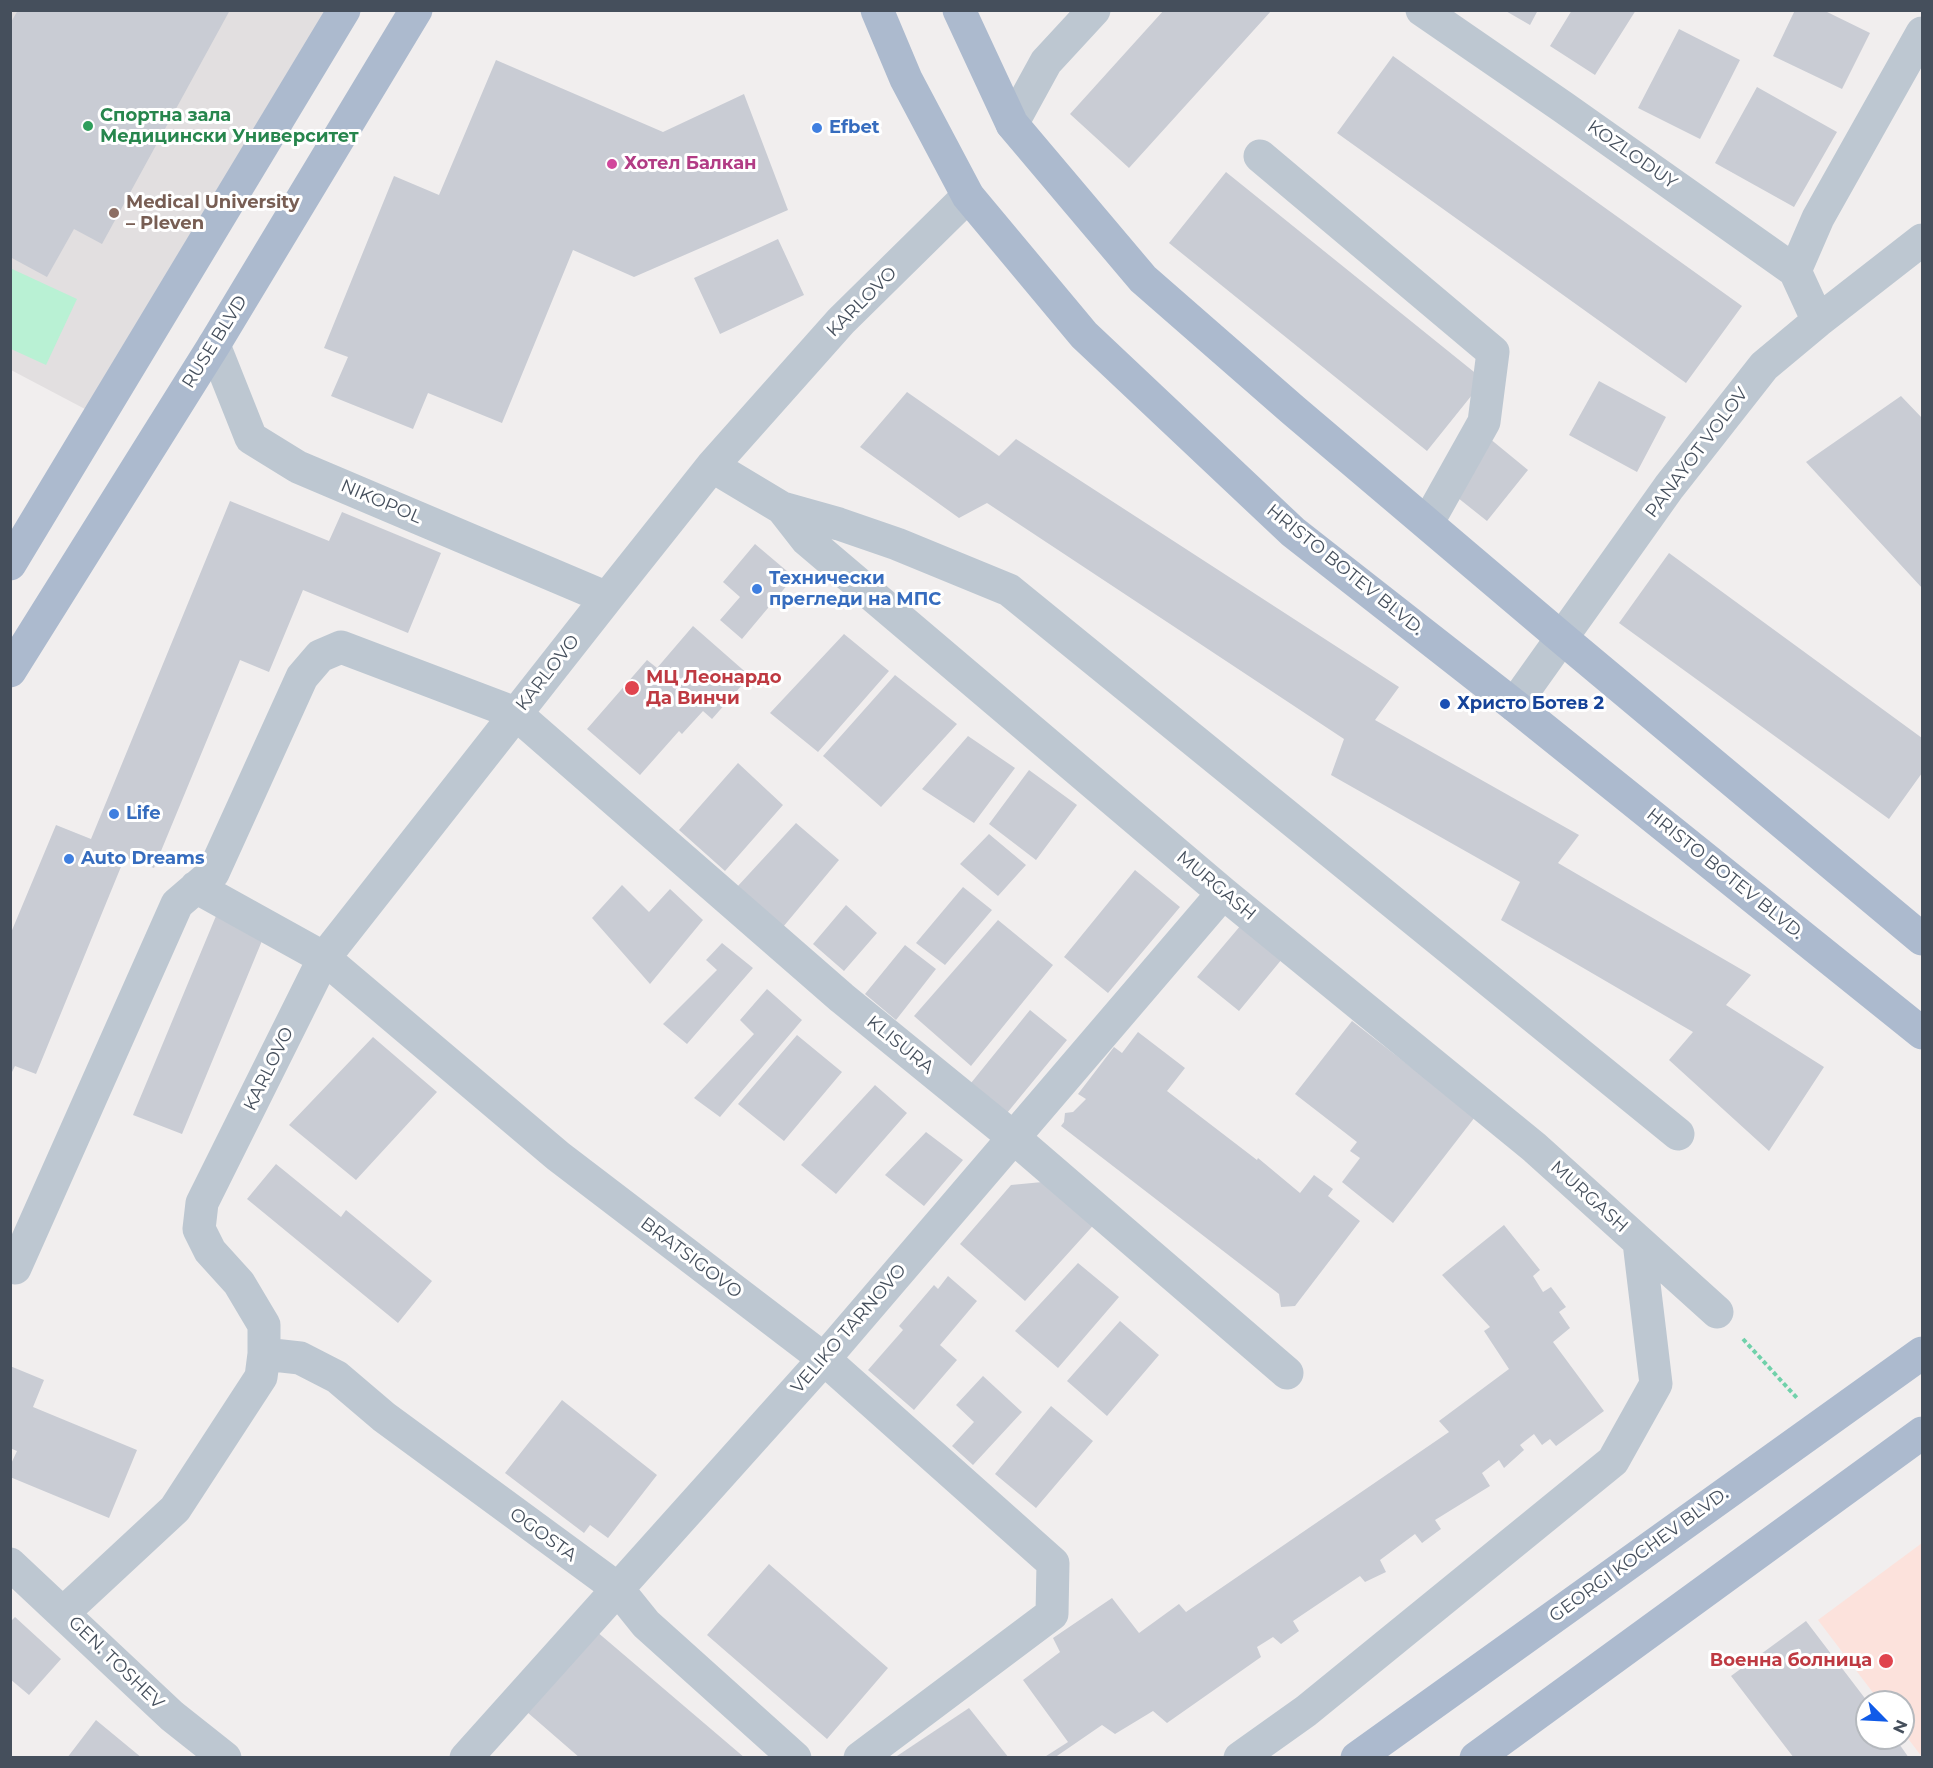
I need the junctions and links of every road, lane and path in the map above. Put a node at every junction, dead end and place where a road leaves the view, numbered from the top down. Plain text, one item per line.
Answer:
1 (344, 10) edge
2 (416, 10) edge
3 (877, 10) edge
4 (959, 10) edge
5 (1094, 10) edge
6 (1422, 10) edge
7 (1923, 33) edge
8 (1012, 124) junction
9 (1260, 156) dead end
10 (968, 196) junction
11 (1923, 240) edge
12 (1796, 271) junction
13 (1818, 321) junction
14 (214, 345) junction
15 (712, 466) junction
16 (782, 508) junction
17 (1428, 522) junction
18 (10, 564) edge
19 (607, 598) junction
20 (1563, 639) junction
21 (10, 671) edge
22 (1514, 705) junction
23 (515, 713) junction
24 (196, 887) junction
25 (1223, 893) junction
26 (1923, 939) edge
27 (324, 958) junction
28 (1923, 1033) edge
29 (1678, 1134) dead end
30 (1014, 1138) junction
31 (1639, 1242) junction
32 (15, 1268) dead end
33 (1717, 1312) joint
34 (1923, 1353) edge
35 (264, 1354) junction
36 (824, 1359) junction
37 (1287, 1373) dead end
38 (1822, 1424) junction
39 (1923, 1433) edge
40 (10, 1564) edge
41 (617, 1588) junction
42 (63, 1612) junction
43 (225, 1758) edge
44 (466, 1758) edge
45 (795, 1758) edge
46 (860, 1758) edge
47 (1240, 1758) edge
48 (1357, 1758) edge
49 (1476, 1758) edge

1 - 18 main road
2 - 14 main road, RUSE BLVD
3 - 10 main road, HRISTO BOTEV BLVD.
4 - 8 main road
5 - 8 street
6 - 12 street, KOZLODUY
7 - 12 street
8 - 17 main road
9 - 17 street
10 - 15 street, KARLOVO
10 - 22 main road, HRISTO BOTEV BLVD.
11 - 13 street, PANAYOT VOLOV
12 - 13 street
13 - 20 street, PANAYOT VOLOV
14 - 19 street, NIKOPOL
14 - 21 main road, RUSE BLVD
15 - 16 street, MURGASH
15 - 19 street, KARLOVO
16 - 25 street, MURGASH
16 - 29 street
17 - 20 main road
19 - 23 street, KARLOVO
20 - 22 street, PANAYOT VOLOV
20 - 26 main road
22 - 28 main road, HRISTO BOTEV BLVD.
23 - 24 street
23 - 27 street, KARLOVO
23 - 30 street, KLISURA
24 - 27 street, BRATSIGOVO
24 - 32 street
25 - 30 street, VELIKO TARNOVO
25 - 31 street, MURGASH
27 - 35 street, KARLOVO
27 - 36 street, BRATSIGOVO
30 - 36 street, VELIKO TARNOVO
30 - 37 street, KLISURA
31 - 33 street, MURGASH
31 - 47 street
33 - 38 path
34 - 38 main road, GEORGI KOCHEV BLVD.
35 - 41 street, OGOSTA
35 - 42 street
36 - 41 street, VELIKO TARNOVO
36 - 46 street, BRATSIGOVO
38 - 48 main road, GEORGI KOCHEV BLVD.
39 - 49 main road
40 - 42 street, GEN. TOSHEV
41 - 44 street, VELIKO TARNOVO
41 - 45 street, OGOSTA
42 - 43 street, GEN. TOSHEV

